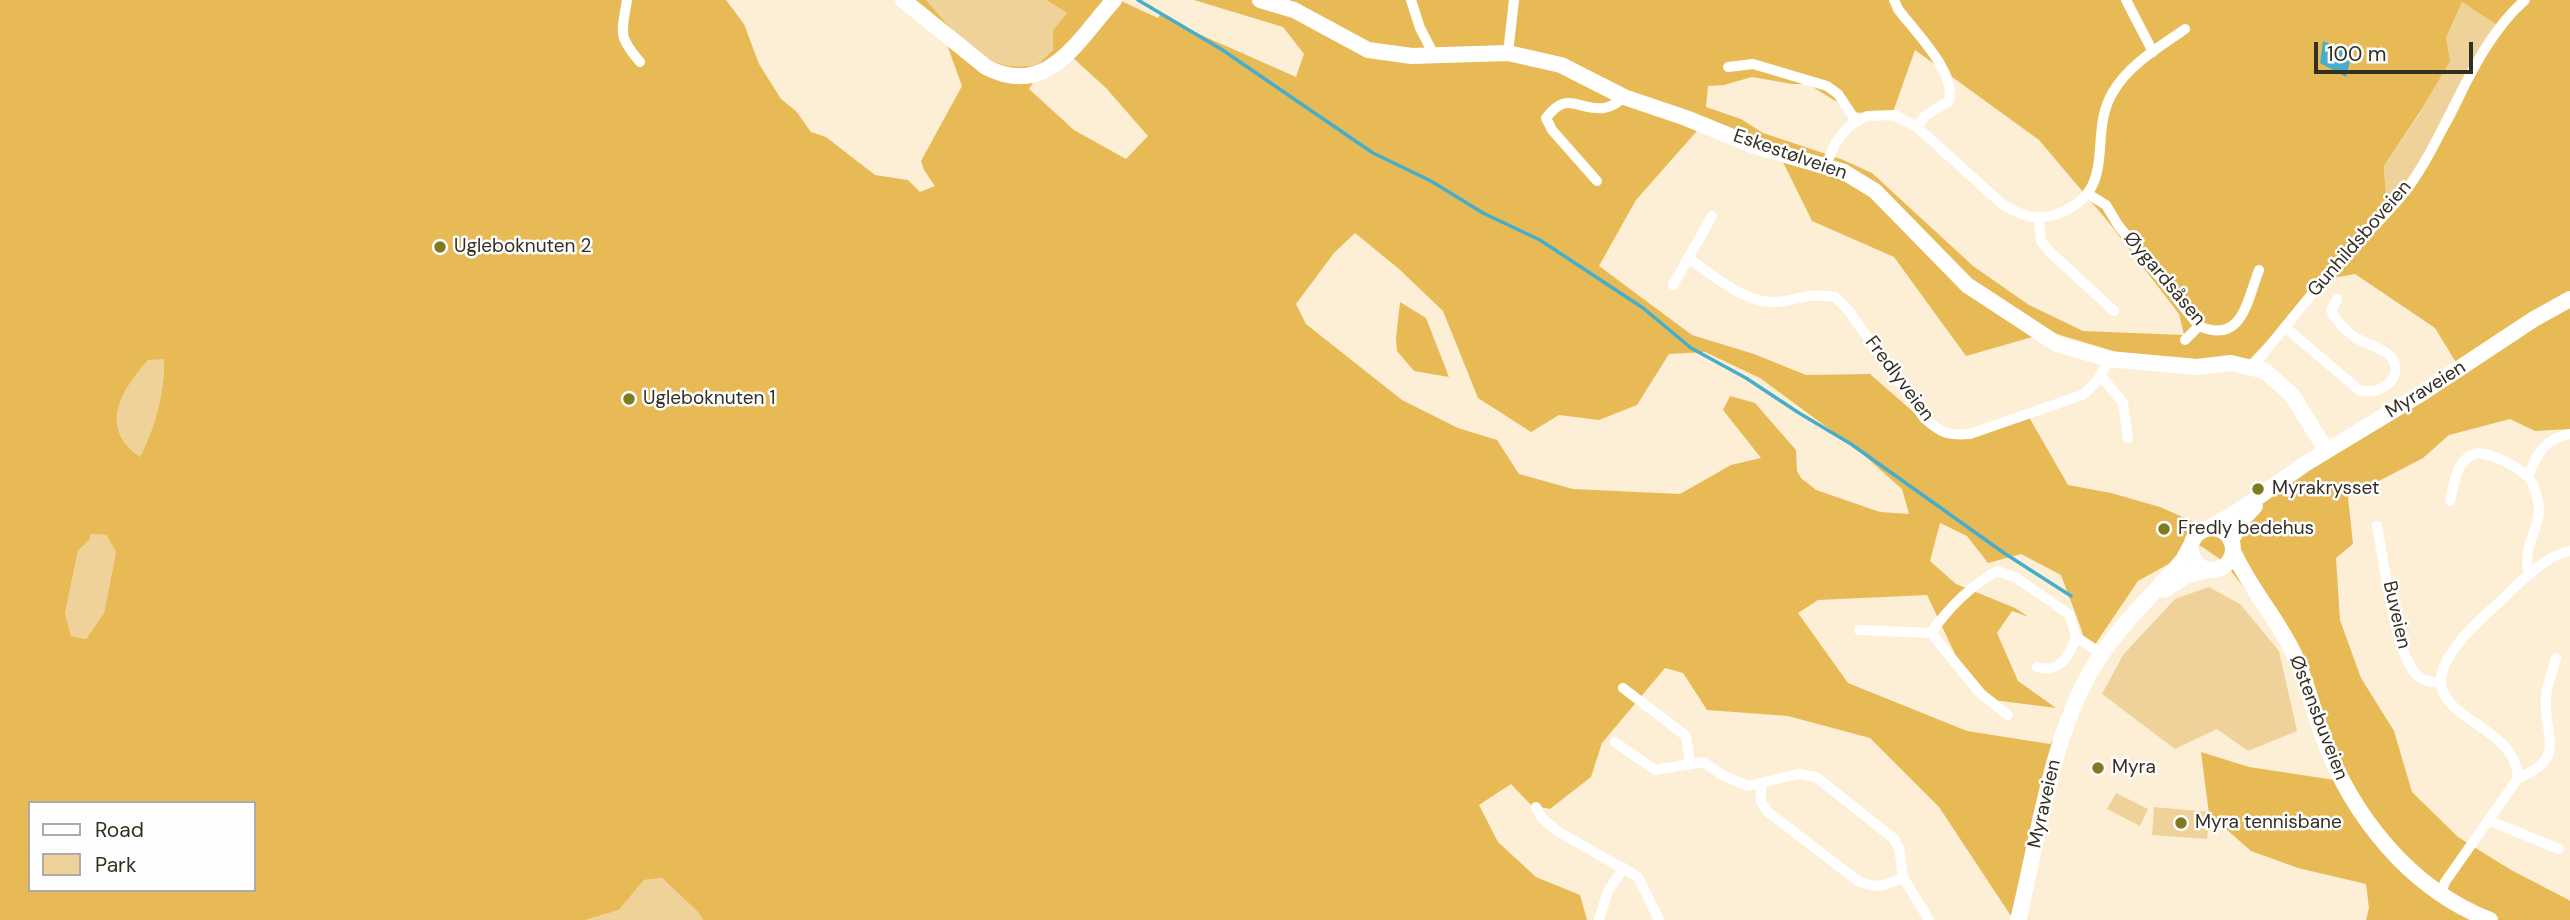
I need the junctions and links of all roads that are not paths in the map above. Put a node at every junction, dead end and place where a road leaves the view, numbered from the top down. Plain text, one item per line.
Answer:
1 (627, 0) edge
2 (903, 0) edge
3 (1114, 0) edge
4 (1260, 0) edge
5 (1411, 0) edge
6 (1514, 0) edge
7 (1894, 0) edge
8 (2126, 0) edge
9 (2525, 0) edge
10 (2185, 29) dead end
11 (2153, 52) junction
12 (1508, 53) junction
13 (1434, 55) junction
14 (640, 62) dead end
15 (1728, 67) dead end
16 (1624, 97) junction
17 (1856, 121) junction
18 (1917, 127) junction
19 (1825, 167) junction
20 (1597, 181) dead end
21 (2088, 194) junction
22 (1712, 216) dead end
23 (2039, 219) junction
24 (1689, 259) junction
25 (2259, 270) dead end
26 (1673, 285) dead end
27 (2337, 299) dead end
28 (2570, 299) edge
29 (2114, 310) dead end
30 (2199, 326) junction
31 (2286, 328) junction
32 (2185, 340) dead end
33 (2109, 359) junction
34 (2252, 367) junction
35 (2101, 376) junction
36 (2570, 434) edge
37 (2128, 438) dead end
38 (2326, 450) junction
39 (2528, 477) junction
40 (2281, 479) junction
41 (2450, 501) dead end
42 (2377, 526) dead end
43 (2209, 528) junction
44 (2191, 545) junction
45 (2232, 546) junction
46 (2570, 551) edge
47 (2215, 569) junction
48 (2530, 575) junction
49 (2150, 598) junction
50 (2275, 620) junction
51 (1860, 629) dead end
52 (1931, 633) junction
53 (2076, 636) junction
54 (2102, 654) junction
55 (2556, 658) dead end
56 (2037, 667) dead end
57 (2441, 683) junction
58 (1623, 688) dead end
59 (2008, 715) dead end
60 (1615, 742) dead end
61 (1690, 762) junction
62 (2518, 778) junction
63 (1761, 784) junction
64 (1536, 807) dead end
65 (2488, 820) junction
66 (2559, 849) dead end
67 (1624, 868) junction
68 (1903, 877) junction
69 (2441, 893) junction
70 (1599, 920) edge
71 (1659, 920) edge
72 (1929, 920) edge
73 (2018, 920) edge
74 (2490, 920) edge

1 - 14 street
2 - 3 main road
4 - 13 main road, Eskestølveien
5 - 13 street
6 - 12 street
7 - 18 street
8 - 11 street
9 - 31 street, Gunhildsboveien
10 - 11 street
11 - 21 street
12 - 13 main road, Eskestølveien
12 - 16 main road, Eskestølveien
15 - 17 street
16 - 19 main road, Eskestølveien
16 - 20 street
17 - 18 street
17 - 19 street
18 - 23 street
19 - 33 main road, Eskestølveien
21 - 23 street
21 - 30 street, Øygardsåsen
22 - 24 street
23 - 29 street
24 - 26 street
24 - 35 street, Fredlyveien
25 - 30 street, Øygardsåsen
27 - 31 street
28 - 38 main road, Myraveien
30 - 32 street
31 - 34 street, Gunhildsboveien
33 - 34 main road, Eskestølveien
33 - 35 street, Fredlyveien
34 - 38 main road, Eskestølveien
35 - 37 street
36 - 39 street
38 - 40 main road, Myraveien
39 - 41 street
39 - 48 street
40 - 43 main road, Myraveien
40 - 45 main road, Myraveien
42 - 57 street, Buveien
43 - 44 main road
43 - 45 main road
44 - 47 main road
44 - 49 main road, Myraveien
45 - 47 main road
45 - 50 main road, Østensbuveien
46 - 48 street
47 - 49 main road, Myraveien
47 - 50 main road, Østensbuveien
48 - 57 street
49 - 54 main road, Myraveien
50 - 69 main road, Østensbuveien
51 - 52 street
52 - 53 street
52 - 59 street
53 - 54 street
53 - 56 street
54 - 73 main road, Myraveien
55 - 62 street
57 - 62 street
58 - 61 street
60 - 61 street
61 - 63 street
62 - 65 street
63 - 68 street
63 - 68 street
64 - 67 street
65 - 66 street
65 - 69 street
67 - 70 street
67 - 71 street
68 - 72 street
69 - 74 main road, Østensbuveien

